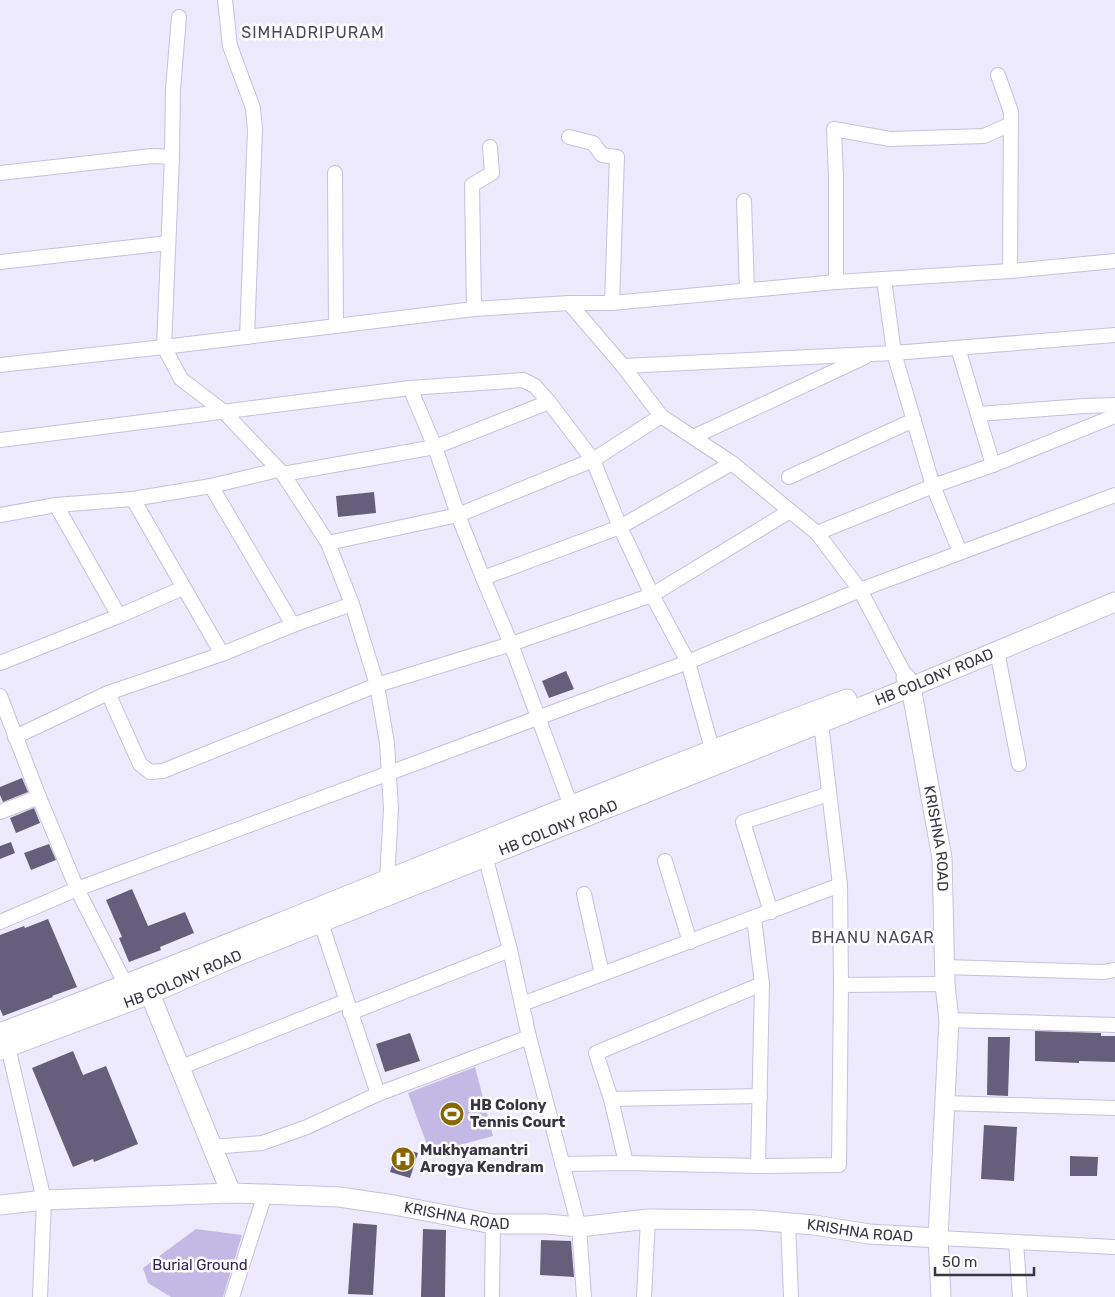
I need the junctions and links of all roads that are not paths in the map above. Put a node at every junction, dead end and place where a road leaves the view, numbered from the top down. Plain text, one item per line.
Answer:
1 (225, 0) edge
2 (178, 17) dead end
3 (998, 75) dead end
4 (1011, 124) junction
5 (569, 137) dead end
6 (490, 147) dead end
7 (172, 157) junction
8 (0, 173) edge
9 (335, 173) dead end
10 (744, 201) dead end
11 (168, 243) junction
12 (1115, 261) edge
13 (0, 262) edge
14 (1010, 272) junction
15 (884, 279) junction
16 (836, 282) junction
17 (748, 290) junction
18 (569, 303) junction
19 (612, 303) junction
20 (474, 309) junction
21 (336, 326) junction
22 (1115, 335) edge
23 (247, 336) junction
24 (164, 347) junction
25 (958, 348) junction
26 (894, 353) junction
27 (871, 354) junction
28 (0, 365) edge
29 (623, 366) junction
30 (410, 388) junction
31 (549, 402) junction
32 (1115, 405) edge
33 (223, 411) junction
34 (978, 414) junction
35 (661, 416) junction
36 (1115, 416) edge
37 (914, 420) junction
38 (693, 437) junction
39 (0, 440) edge
40 (435, 447) junction
41 (593, 460) junction
42 (732, 463) junction
43 (994, 465) junction
44 (281, 472) junction
45 (789, 476) dead end
46 (211, 486) junction
47 (933, 486) junction
48 (1115, 495) edge
49 (133, 499) junction
50 (56, 505) junction
51 (790, 511) junction
52 (458, 515) junction
53 (0, 516) edge
54 (620, 527) junction
55 (817, 533) junction
56 (328, 543) junction
57 (960, 552) junction
58 (482, 578) junction
59 (183, 588) junction
60 (860, 590) junction
61 (1115, 590) edge
62 (652, 595) junction
63 (1115, 602) edge
64 (352, 604) junction
65 (119, 616) junction
66 (293, 625) junction
67 (512, 644) junction
68 (998, 651) junction
69 (222, 654) junction
70 (688, 662) junction
71 (0, 663) edge
72 (908, 682) junction
73 (377, 685) junction
74 (108, 692) junction
75 (0, 696) edge
76 (540, 718) junction
77 (820, 723) junction
78 (15, 737) junction
79 (712, 749) junction
80 (1019, 764) dead end
81 (389, 774) junction
82 (829, 794) junction
83 (39, 797) junction
84 (0, 812) edge
85 (574, 814) junction
86 (484, 849) junction
87 (665, 861) dead end
88 (387, 879) junction
89 (840, 885) junction
90 (77, 889) junction
91 (584, 894) dead end
92 (771, 912) junction
93 (754, 918) junction
94 (0, 922) edge
95 (321, 923) junction
96 (690, 942) junction
97 (510, 950) junction
98 (1115, 970) edge
99 (602, 974) junction
100 (945, 975) junction
101 (762, 984) junction
102 (842, 986) junction
103 (137, 993) junction
104 (522, 1004) junction
105 (348, 1007) junction
106 (948, 1020) junction
107 (1115, 1025) edge
108 (529, 1037) junction
109 (3, 1044) edge
110 (179, 1068) junction
111 (378, 1094) junction
112 (760, 1096) junction
113 (611, 1099) junction
114 (944, 1103) junction
115 (1115, 1108) edge
116 (211, 1147) junction
117 (626, 1163) junction
118 (562, 1164) junction
119 (758, 1166) junction
120 (231, 1193) junction
121 (265, 1194) junction
122 (44, 1200) junction
123 (0, 1206) edge
124 (648, 1219) junction
125 (788, 1222) junction
126 (493, 1224) junction
127 (579, 1227) junction
128 (938, 1238) junction
129 (1016, 1242) junction
130 (1115, 1247) edge
131 (40, 1297) edge
132 (232, 1297) edge
133 (492, 1297) edge
134 (584, 1297) edge
135 (644, 1297) edge
136 (791, 1297) edge
137 (941, 1297) edge
138 (1020, 1297) edge

1 - 23 street
2 - 7 street
3 - 4 street
4 - 14 street
4 - 16 street
5 - 19 street
6 - 20 street
7 - 8 street
7 - 11 street
9 - 21 street
10 - 17 street
11 - 13 street
11 - 24 street
12 - 14 street
14 - 15 street
15 - 16 street
15 - 26 street
16 - 17 street
17 - 19 street
18 - 19 street
18 - 20 street
18 - 29 street
20 - 21 street
21 - 23 street
22 - 25 street
23 - 24 street
24 - 28 street
24 - 33 street
25 - 26 street
25 - 34 street
26 - 27 street
26 - 37 street
27 - 29 street
27 - 38 street
29 - 35 street
30 - 31 street
30 - 33 street
30 - 40 street
31 - 40 street
31 - 41 street
32 - 34 street
33 - 39 street
33 - 44 street
34 - 43 street
35 - 38 street
35 - 41 street
36 - 43 street
37 - 45 street
37 - 47 street
38 - 42 street
40 - 44 street
40 - 52 street
41 - 52 street
41 - 54 street
42 - 51 street
42 - 54 street
43 - 47 street
44 - 46 street
44 - 56 street
46 - 49 street
46 - 66 street
47 - 55 street
47 - 57 street
48 - 57 street
49 - 50 street
49 - 59 street
50 - 53 street
50 - 65 street
51 - 55 street
51 - 62 street
52 - 56 street
52 - 58 street
54 - 58 street
54 - 62 street
55 - 60 street
56 - 64 street
57 - 60 street
58 - 67 street
59 - 65 street
59 - 69 street
60 - 70 street
60 - 72 street
61 - 72 street
62 - 67 street
62 - 70 street
63 - 68 street, HB COLONY ROAD
64 - 66 street
64 - 73 street
65 - 71 street
66 - 69 street
67 - 73 street
67 - 76 street
68 - 72 street, HB COLONY ROAD
68 - 80 street
69 - 74 street
70 - 76 street
70 - 79 street
72 - 77 street, HB COLONY ROAD
72 - 79 street
72 - 100 street, KRISHNA ROAD
73 - 74 street
73 - 81 street
74 - 78 street
75 - 78 street
76 - 81 street
76 - 85 street
77 - 82 street
77 - 85 street, HB COLONY ROAD
78 - 83 street
79 - 85 street
81 - 88 street
81 - 90 street
82 - 89 street
82 - 92 street
83 - 84 street
83 - 90 street
85 - 86 street, HB COLONY ROAD
86 - 88 street
86 - 95 street, HB COLONY ROAD
86 - 97 street
87 - 96 street
88 - 103 street
89 - 92 street
89 - 102 street
90 - 94 street
90 - 103 street
91 - 99 street
92 - 93 street
93 - 96 street
93 - 101 street
95 - 103 street, HB COLONY ROAD
95 - 105 street
96 - 99 street
97 - 104 street
97 - 105 street
98 - 100 street
99 - 104 street
100 - 102 street
100 - 106 street, KRISHNA ROAD
101 - 112 street
101 - 113 street
102 - 119 street
103 - 109 street, HB COLONY ROAD
103 - 110 street
104 - 108 street
105 - 110 street
105 - 111 street
106 - 107 street
106 - 114 street, KRISHNA ROAD
108 - 111 street
108 - 118 street
109 - 122 street
110 - 116 street
111 - 116 street
112 - 113 street
112 - 119 street
113 - 117 street
114 - 115 street
114 - 128 street, KRISHNA ROAD
116 - 120 street
117 - 118 street
117 - 119 street
118 - 127 street
120 - 121 street, KRISHNA ROAD
120 - 122 street, KRISHNA ROAD
121 - 126 street, KRISHNA ROAD
121 - 132 street
122 - 123 street, KRISHNA ROAD
122 - 131 street
124 - 125 street, KRISHNA ROAD
124 - 127 street, KRISHNA ROAD
124 - 135 street
125 - 128 street, KRISHNA ROAD
125 - 136 street
126 - 127 street, KRISHNA ROAD
126 - 133 street
127 - 134 street
128 - 129 street
128 - 137 street
129 - 130 street
129 - 138 street

